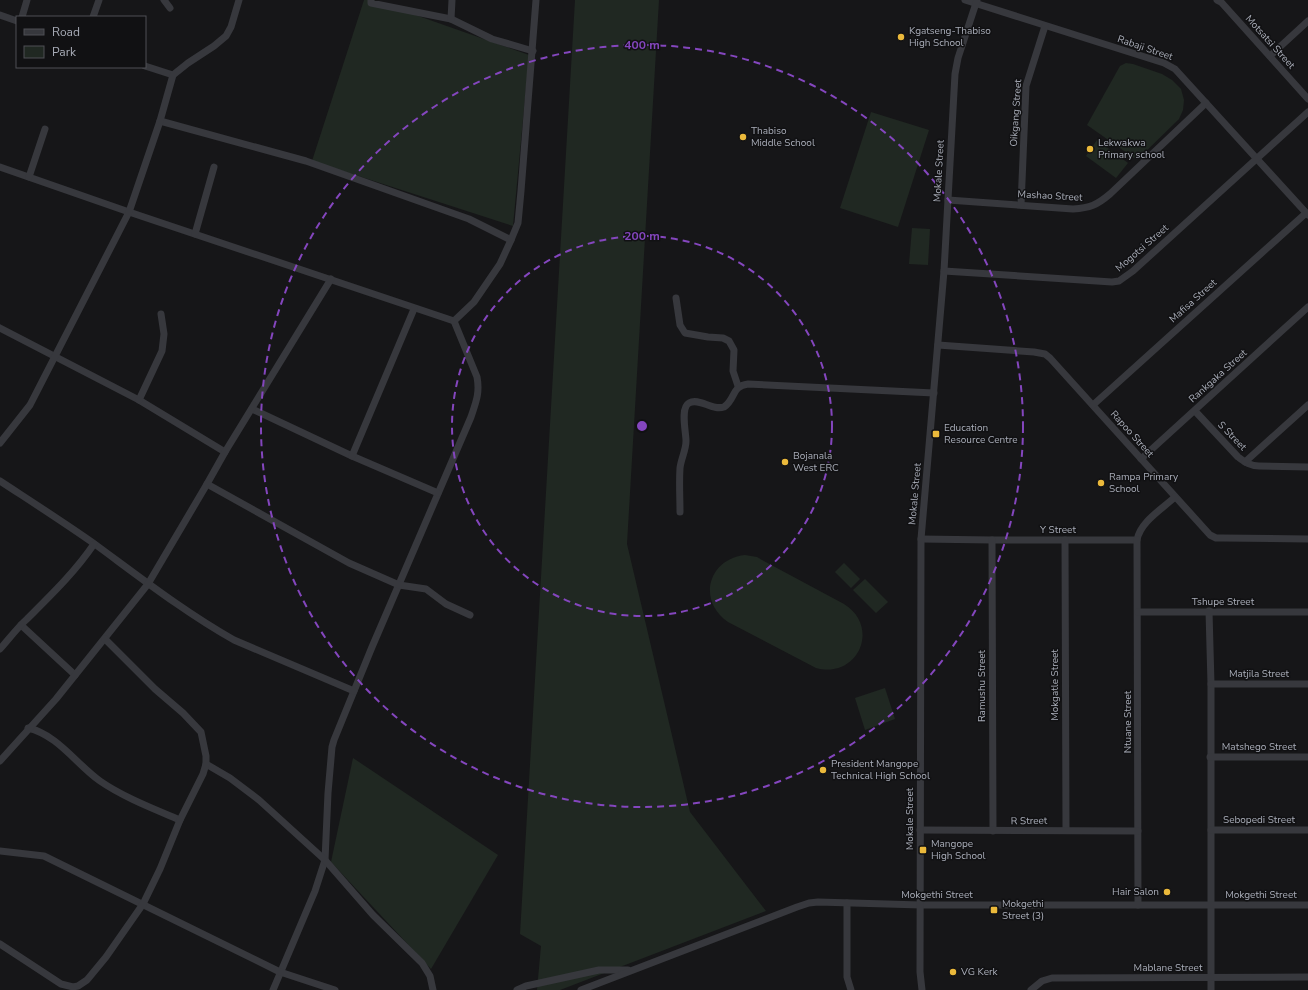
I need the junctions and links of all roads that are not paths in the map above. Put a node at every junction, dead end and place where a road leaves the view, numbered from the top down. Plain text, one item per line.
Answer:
1 (27, 0) edge
2 (99, 0) edge
3 (164, 0) edge
4 (239, 0) edge
5 (371, 0) edge
6 (452, 0) edge
7 (536, 0) edge
8 (965, 0) edge
9 (1220, 1) edge
10 (977, 2) edge
11 (170, 8) dead end
12 (0, 15) edge
13 (22, 16) edge
14 (93, 16) edge
15 (451, 19) junction
16 (16, 21) edge
17 (1308, 21) edge
18 (1045, 26) junction
19 (533, 51) junction
20 (1270, 56) junction
21 (146, 66) edge
22 (173, 75) junction
23 (1308, 100) edge
24 (1206, 103) junction
25 (1308, 112) edge
26 (160, 121) junction
27 (45, 129) dead end
28 (1257, 158) junction
29 (0, 167) edge
30 (214, 167) dead end
31 (29, 177) junction
32 (948, 200) junction
33 (1021, 205) junction
34 (128, 212) junction
35 (1307, 214) edge
36 (195, 234) junction
37 (511, 240) junction
38 (944, 271) junction
39 (331, 279) junction
40 (676, 298) dead end
41 (1308, 307) edge
42 (414, 309) junction
43 (160, 314) dead end
44 (454, 321) junction
45 (0, 328) edge
46 (938, 346) junction
47 (55, 355) junction
48 (738, 386) junction
49 (934, 393) junction
50 (139, 400) junction
51 (1092, 405) junction
52 (1308, 405) edge
53 (252, 409) junction
54 (1195, 411) junction
55 (0, 444) edge
56 (225, 452) junction
57 (352, 456) junction
58 (1141, 459) junction
59 (1245, 462) junction
60 (1308, 467) edge
61 (0, 481) edge
62 (207, 484) junction
63 (438, 493) junction
64 (1175, 497) junction
65 (680, 512) dead end
66 (921, 539) junction
67 (1308, 539) edge
68 (992, 540) junction
69 (1065, 540) junction
70 (1137, 540) junction
71 (94, 544) junction
72 (148, 584) junction
73 (399, 585) junction
74 (1209, 611) junction
75 (1138, 612) junction
76 (1308, 612) edge
77 (470, 615) dead end
78 (21, 625) junction
79 (105, 639) junction
80 (0, 649) edge
81 (75, 675) junction
82 (1211, 684) junction
83 (1308, 684) edge
84 (354, 691) junction
85 (28, 728) junction
86 (1210, 757) junction
87 (1308, 757) edge
88 (0, 761) edge
89 (206, 764) junction
90 (180, 820) junction
91 (920, 830) junction
92 (1066, 830) junction
93 (1211, 830) junction
94 (1308, 830) edge
95 (993, 831) junction
96 (1138, 831) junction
97 (0, 851) edge
98 (325, 860) junction
99 (847, 903) junction
100 (143, 904) junction
101 (1138, 904) junction
102 (1211, 904) junction
103 (921, 905) junction
104 (1308, 905) edge
105 (0, 944) edge
106 (630, 971) junction
107 (280, 972) junction
108 (1308, 977) edge
109 (1211, 978) junction
110 (273, 990) edge
111 (335, 990) edge
112 (433, 990) edge
113 (517, 990) edge
114 (581, 990) edge
115 (852, 990) edge
116 (922, 990) edge
117 (1031, 990) edge
118 (1211, 990) edge

1 - 13 street
2 - 14 street
3 - 11 street
4 - 22 street
5 - 15 street
6 - 15 street
7 - 19 street
8 - 10 street, Rabaji Street
9 - 20 street, Motsatsi Street
10 - 18 street, Rabaji Street
10 - 32 street, Mokale Street
12 - 16 street
15 - 19 street
17 - 20 street
18 - 24 street, Rabaji Street
18 - 33 street, Oikgang Street
19 - 37 street
20 - 23 street, Motsatsi Street
21 - 22 street
22 - 26 street
24 - 28 street, Rabaji Street
24 - 33 street, Mashao Street
25 - 28 street, Mogotsi Street
26 - 34 street
26 - 37 street
27 - 31 street
28 - 35 street, Rabaji Street
28 - 38 street, Mogotsi Street
29 - 31 street
30 - 36 street
31 - 34 street
32 - 33 street, Mashao Street
32 - 38 street, Mokale Street
34 - 36 street
34 - 47 street
35 - 51 street, Mafisa Street
36 - 39 street
37 - 44 street
38 - 46 street, Mokale Street
39 - 42 street
39 - 53 street
40 - 48 street
41 - 54 street, Rankgaka Street
42 - 44 street
42 - 57 street
43 - 50 street
44 - 63 street
45 - 47 street
46 - 49 street, Mokale Street
46 - 51 street, Rapoo Street
47 - 50 street
47 - 55 street
48 - 49 street
48 - 65 street
49 - 66 street, Mokale Street
50 - 56 street
51 - 58 street, Rapoo Street
52 - 59 street
53 - 56 street
53 - 57 street
54 - 58 street, Rankgaka Street
54 - 59 street, S Street
56 - 62 street
57 - 63 street
58 - 64 street, Rapoo Street
59 - 60 street, S Street
61 - 71 street
62 - 72 street
62 - 73 street
63 - 73 street
64 - 67 street, Rapoo Street
64 - 70 street
66 - 68 street, Y Street
66 - 91 street, Mokale Street
68 - 69 street, Y Street
68 - 95 street, Ramushu Street
69 - 70 street, Y Street
69 - 92 street, Mokgatle Street
70 - 75 street, Ntuane Street
71 - 72 street
71 - 78 street
72 - 79 street
72 - 84 street
73 - 77 street
73 - 84 street
74 - 75 street, Tshupe Street
74 - 76 street, Tshupe Street
74 - 82 street
75 - 96 street, Ntuane Street
78 - 80 street
78 - 81 street
79 - 81 street
79 - 89 street
81 - 85 street
82 - 83 street, Matjila Street
82 - 86 street
84 - 98 street
85 - 88 street
85 - 90 street
86 - 87 street, Matshego Street
86 - 93 street
89 - 90 street
89 - 98 street
90 - 100 street
91 - 95 street, R Street
91 - 103 street, Mokale Street
92 - 95 street, R Street
92 - 96 street, R Street
93 - 94 street, Sebopedi Street
93 - 102 street
96 - 101 street, Ntuane Street
97 - 100 street
98 - 107 street
98 - 112 street
99 - 103 street, Mokgethi Street
99 - 106 street, Mokgethi Street
99 - 115 street
100 - 105 street
100 - 107 street
101 - 102 street, Mokgethi Street
101 - 103 street, Mokgethi Street
102 - 104 street, Mokgethi Street
102 - 109 street
103 - 116 street, Mokale Street
106 - 113 street
106 - 114 street, Mokgethi Street
107 - 110 street
107 - 111 street
108 - 109 street, Mablane Street
109 - 117 street, Mablane Street
109 - 118 street

